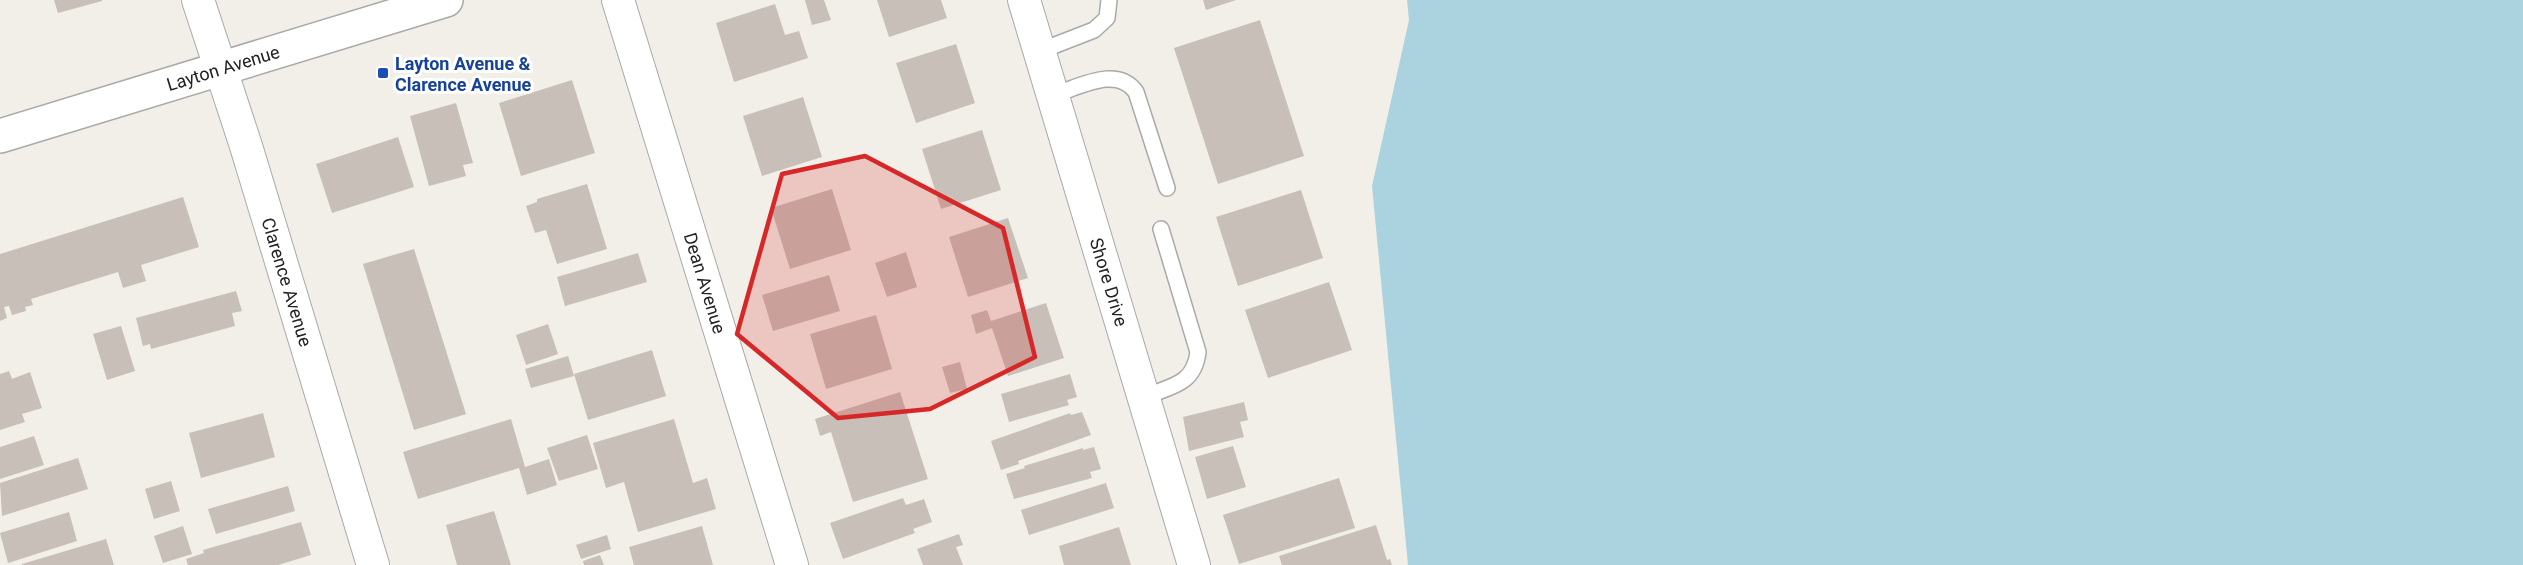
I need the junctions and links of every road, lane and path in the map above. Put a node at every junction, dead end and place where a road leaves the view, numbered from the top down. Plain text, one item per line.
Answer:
1 (198, 0) edge
2 (446, 0) edge
3 (618, 0) edge
4 (1024, 0) edge
5 (1109, 0) edge
6 (1040, 51) junction
7 (221, 69) junction
8 (1053, 95) junction
9 (0, 136) edge
10 (1167, 188) dead end
11 (1161, 229) dead end
12 (1144, 398) junction
13 (373, 565) edge
14 (792, 565) edge
15 (1194, 565) edge

1 - 7 street, Clarence Avenue
2 - 7 street, Layton Avenue
3 - 14 street, Dean Avenue
4 - 6 street, Shore Drive
5 - 6 lane
6 - 8 street, Shore Drive
7 - 9 street, Layton Avenue
7 - 13 street, Clarence Avenue
8 - 10 lane
8 - 12 street, Shore Drive
11 - 12 lane
12 - 15 street, Shore Drive

